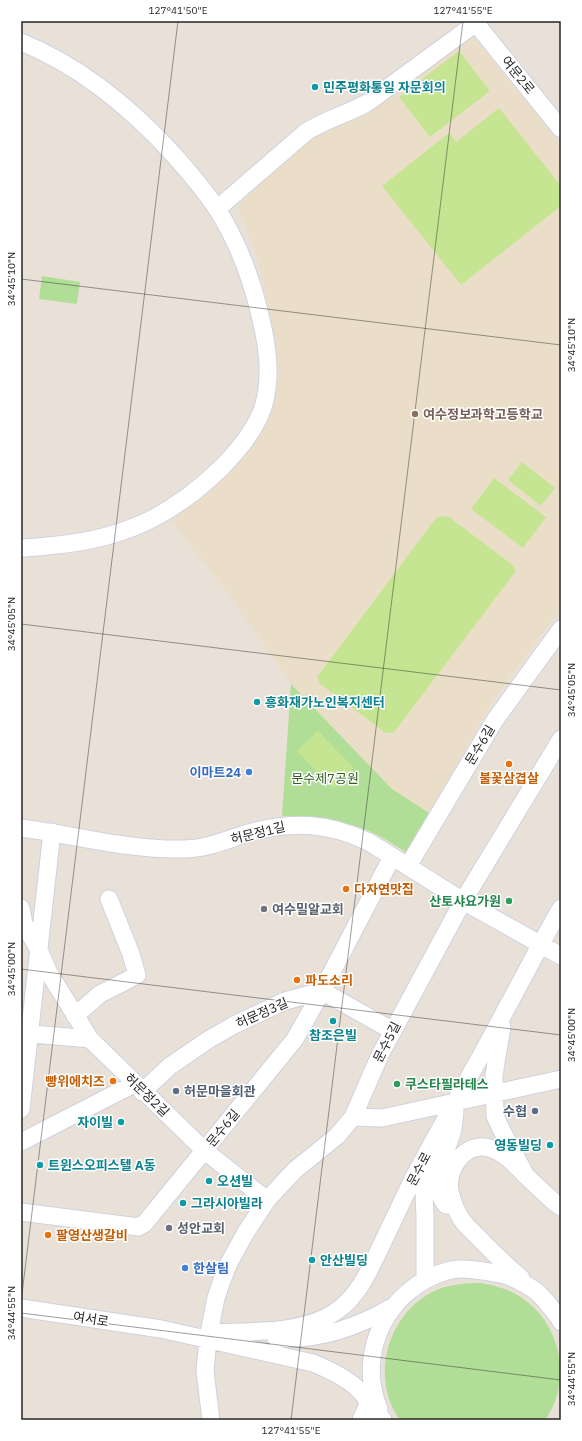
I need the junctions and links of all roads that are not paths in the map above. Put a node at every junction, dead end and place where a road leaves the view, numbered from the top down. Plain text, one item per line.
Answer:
1 (475, 22) edge
2 (21, 42) edge
3 (561, 129) edge
4 (217, 209) junction
5 (21, 548) edge
6 (561, 629) edge
7 (561, 739) edge
8 (21, 828) edge
9 (52, 832) junction
10 (392, 856) junction
11 (408, 866) junction
12 (109, 899) dead end
13 (463, 901) junction
14 (21, 908) edge
15 (561, 908) edge
16 (540, 943) junction
17 (39, 950) junction
18 (561, 956) edge
19 (28, 976) edge
20 (322, 991) junction
21 (506, 1011) junction
22 (74, 1016) junction
23 (393, 1031) junction
24 (25, 1033) edge
25 (90, 1039) junction
26 (561, 1080) edge
27 (138, 1088) junction
28 (494, 1094) junction
29 (456, 1102) junction
30 (21, 1109) edge
31 (353, 1117) junction
32 (21, 1142) edge
33 (432, 1146) junction
34 (205, 1151) junction
35 (526, 1176) junction
36 (267, 1200) junction
37 (561, 1207) edge
38 (21, 1212) edge
39 (462, 1220) junction
40 (425, 1280) junction
41 (537, 1292) junction
42 (394, 1306) junction
43 (21, 1308) edge
44 (561, 1316) edge
45 (208, 1336) junction
46 (369, 1402) junction
47 (211, 1420) edge
48 (361, 1420) edge
49 (383, 1420) edge

1 - 3 street, 여문2로
1 - 4 street
2 - 4 street
4 - 5 street
6 - 11 street, 문수6길
7 - 13 street, 문수5길
8 - 9 street, 허문정1길
9 - 10 street, 허문정1길
9 - 17 street
10 - 11 street, 허문정1길
10 - 20 street, 문수6길
11 - 13 street, 허문정1길
12 - 22 street
13 - 16 street, 허문정1길
13 - 23 street, 문수5길
14 - 17 street, 허문정2길
15 - 16 street, 문수로
16 - 18 street, 허문정1길
16 - 21 street, 문수로
17 - 19 street
17 - 22 street, 허문정2길
19 - 24 street
20 - 23 street
20 - 27 street, 허문정3길
20 - 34 street, 문수6길
21 - 28 street
21 - 29 street, 문수로
22 - 25 street, 허문정2길
23 - 31 street, 문수5길
24 - 25 street
24 - 30 street
25 - 27 street, 허문정2길
26 - 28 street
27 - 32 street, 허문정3길
27 - 34 street, 허문정2길
28 - 29 street
28 - 35 street
29 - 31 street
29 - 33 street, 문수로
29 - 39 street
31 - 36 street, 문수5길
33 - 40 street
33 - 45 street, 문수로
34 - 36 street, 허문정2길
34 - 38 street, 문수6길
35 - 37 street
35 - 39 street
36 - 45 street, 문수5길
39 - 41 street
40 - 41 street
40 - 42 street
41 - 44 street
42 - 45 street
42 - 49 street
43 - 45 street, 여서로
45 - 46 street
45 - 47 street
46 - 48 street
46 - 49 street

